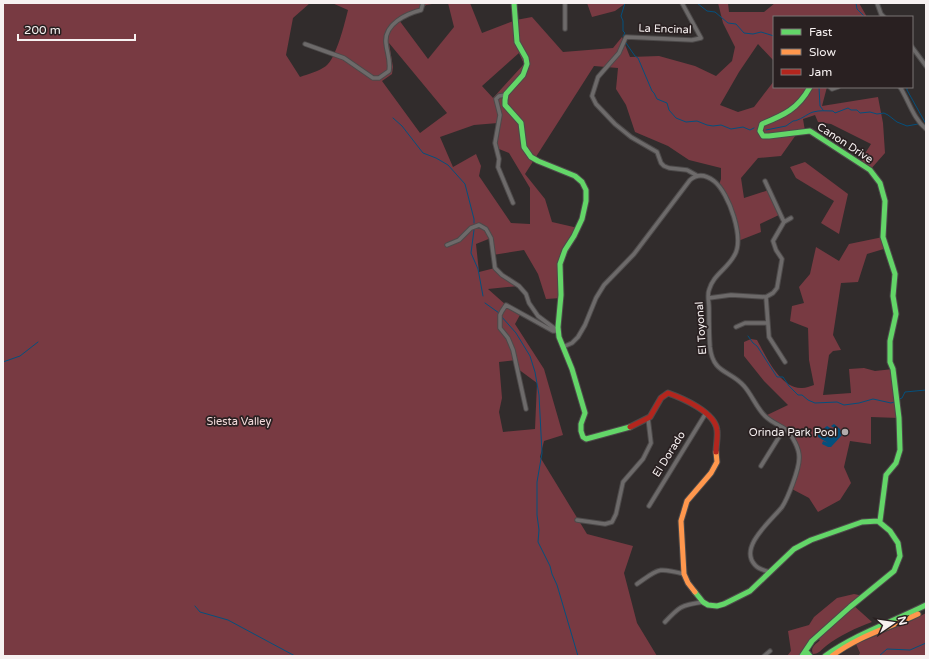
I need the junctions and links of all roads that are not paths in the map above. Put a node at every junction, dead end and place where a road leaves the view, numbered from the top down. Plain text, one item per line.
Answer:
1 (423, 3) edge
2 (514, 3) edge
3 (565, 3) edge
4 (682, 3) edge
5 (877, 3) edge
6 (883, 16) edge
7 (565, 29) dead end
8 (305, 44) dead end
9 (913, 48) edge
10 (926, 66) edge
11 (809, 88) edge
12 (901, 88) edge
13 (506, 95) junction
14 (926, 129) edge
15 (696, 175) junction
16 (765, 181) dead end
17 (513, 203) dead end
18 (791, 218) dead end
19 (784, 222) junction
20 (447, 246) dead end
21 (766, 297) junction
22 (709, 298) junction
23 (767, 323) junction
24 (736, 327) dead end
25 (558, 332) junction
26 (563, 347) junction
27 (785, 362) dead end
28 (526, 409) dead end
29 (706, 413) junction
30 (648, 418) junction
31 (784, 429) junction
32 (761, 466) dead end
33 (648, 506) dead end
34 (577, 520) dead end
35 (880, 521) junction
36 (769, 572) junction
37 (684, 574) junction
38 (637, 584) dead end
39 (703, 602) junction
40 (926, 605) edge
41 (926, 609) edge
42 (665, 622) dead end
43 (770, 651) dead end
44 (806, 651) junction
45 (764, 656) edge
46 (802, 656) edge
47 (810, 656) edge
48 (825, 656) edge
49 (832, 656) edge

1 - 8 street
2 - 13 street
3 - 7 street
4 - 15 street, La Encinal
5 - 6 street
9 - 10 street
11 - 35 street, Canon Drive
12 - 14 street
13 - 17 street
13 - 25 street
15 - 22 street, El Toyonal
15 - 26 street
16 - 19 street
18 - 19 street
19 - 21 street
20 - 25 street
21 - 22 street
21 - 23 street
22 - 31 street, El Toyonal
23 - 24 street
23 - 27 street
25 - 26 street
25 - 28 street
26 - 30 street
29 - 30 street
29 - 33 street, El Dorado
29 - 37 street
30 - 34 street
31 - 32 street
31 - 36 street, El Toyonal
35 - 36 street
35 - 44 street
36 - 39 street
37 - 38 street
37 - 39 street
39 - 42 street
40 - 48 street
41 - 49 street
43 - 45 street
44 - 46 street
44 - 47 street

